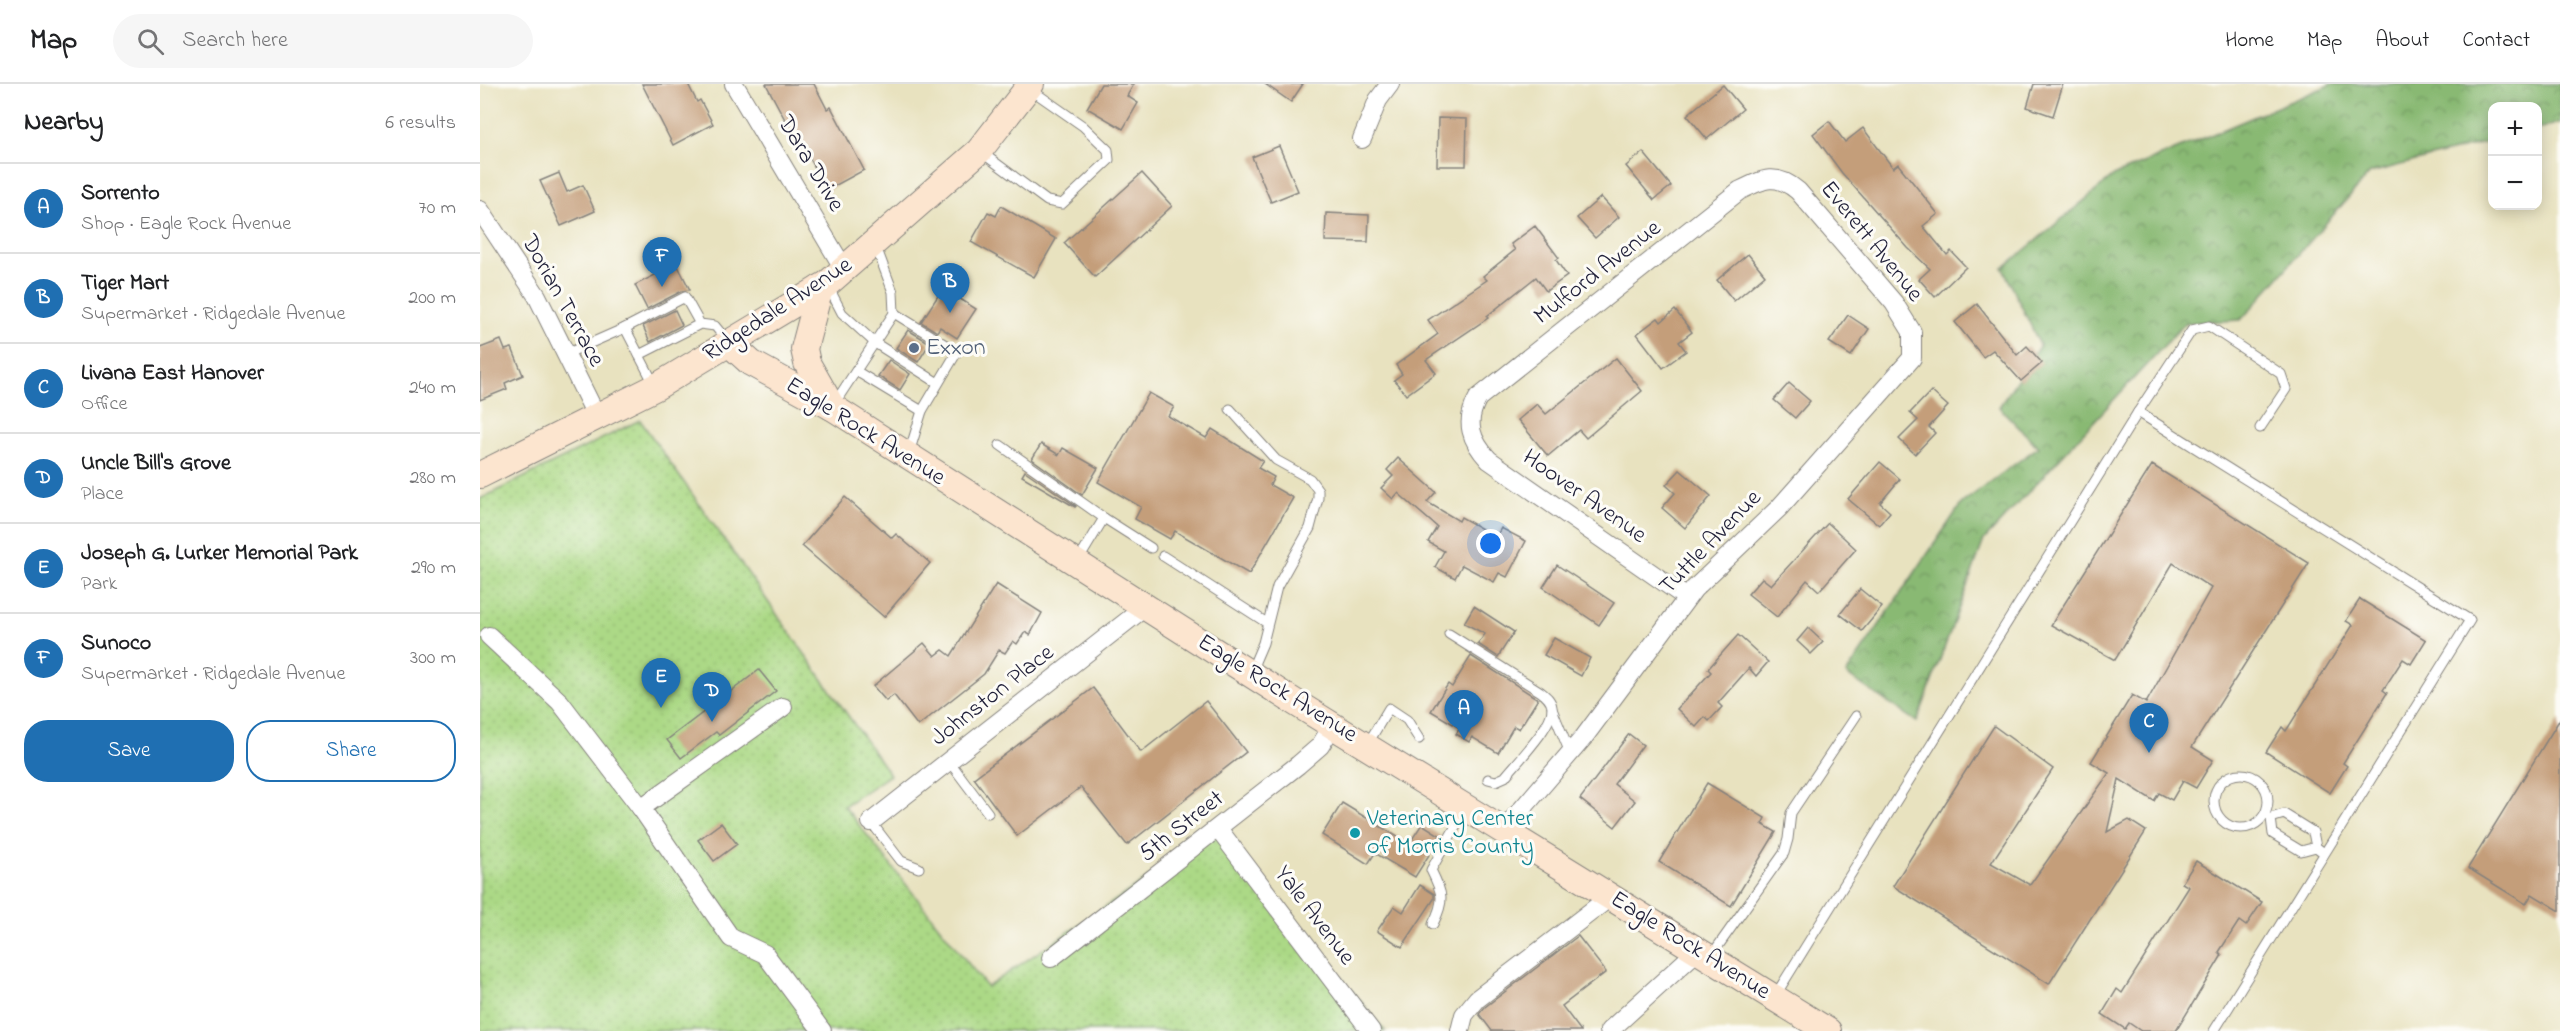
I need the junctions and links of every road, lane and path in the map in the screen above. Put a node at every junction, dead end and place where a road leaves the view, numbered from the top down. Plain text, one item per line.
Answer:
1 (734, 84) edge
2 (1390, 84) edge
3 (1030, 86) edge
4 (1362, 139) dead end
5 (979, 151) junction
6 (1773, 179) joint
7 (480, 210) edge
8 (874, 243) junction
9 (830, 280) junction
10 (894, 313) junction
11 (700, 324) junction
12 (625, 328) junction
13 (874, 343) junction
14 (730, 344) junction
15 (1913, 351) joint
16 (566, 354) junction
17 (639, 355) junction
18 (856, 371) junction
19 (938, 383) junction
20 (656, 387) junction
21 (832, 407) junction
22 (1230, 409) dead end
23 (922, 411) junction
24 (2138, 412) junction
25 (597, 417) junction
26 (1469, 423) joint
27 (2260, 428) dead end
28 (1000, 445) dead end
29 (908, 458) junction
30 (480, 476) edge
31 (1104, 518) junction
32 (1151, 548) dead end
33 (1163, 556) dead end
34 (1076, 564) junction
35 (1687, 598) junction
36 (1145, 607) junction
37 (1267, 623) junction
38 (1449, 634) dead end
39 (489, 636) dead end
40 (1250, 674) junction
41 (783, 707) dead end
42 (1552, 709) junction
43 (1856, 716) dead end
44 (1333, 726) junction
45 (1419, 739) dead end
46 (1367, 745) junction
47 (1570, 753) junction
48 (949, 761) junction
49 (1488, 779) dead end
50 (1466, 807) junction
51 (641, 808) junction
52 (988, 813) dead end
53 (2268, 816) junction
54 (871, 822) joint
55 (1219, 830) junction
56 (1504, 830) junction
57 (2320, 850) junction
58 (919, 868) dead end
59 (1610, 897) junction
60 (1433, 924) dead end
61 (1703, 955) junction
62 (1051, 958) dead end
63 (1773, 999) junction
64 (822, 1031) edge
65 (1371, 1031) edge
66 (1460, 1031) edge
67 (1609, 1031) edge
68 (1828, 1031) edge
69 (2214, 1031) edge

1 - 9 street, Dara Drive
2 - 4 street
3 - 5 main road, Ridgedale Avenue
3 - 5 lane
5 - 8 main road, Ridgedale Avenue
6 - 15 street, Everett Avenue
6 - 26 street, Mulford Avenue
7 - 16 street, Dorian Terrace
8 - 9 main road, Ridgedale Avenue
8 - 10 lane
9 - 13 lane
9 - 14 main road, Ridgedale Avenue
9 - 21 main road
10 - 13 lane
10 - 19 lane
11 - 12 lane
11 - 14 lane
11 - 17 lane
12 - 16 lane
12 - 17 lane
13 - 18 lane
13 - 19 lane
14 - 20 main road, Ridgedale Avenue
14 - 21 main road, Eagle Rock Avenue
15 - 35 street, Tuttle Avenue
16 - 25 street, Dorian Terrace
17 - 20 lane
18 - 21 lane
18 - 23 lane
19 - 23 lane
20 - 25 main road, Ridgedale Avenue
21 - 29 main road, Eagle Rock Avenue
22 - 37 lane
23 - 29 lane
24 - 27 lane
24 - 57 lane
24 - 63 lane
25 - 30 main road, Ridgedale Avenue
26 - 35 street, Hoover Avenue
28 - 31 lane
29 - 34 main road, Eagle Rock Avenue
31 - 32 lane
31 - 34 lane
33 - 37 lane
34 - 36 main road, Eagle Rock Avenue
35 - 47 street, Tuttle Avenue
36 - 40 main road, Eagle Rock Avenue
36 - 48 street, Johnston Place
37 - 40 lane
38 - 42 lane
39 - 51 street
40 - 44 main road, Eagle Rock Avenue
41 - 51 street
42 - 47 lane
42 - 49 lane
43 - 61 lane
44 - 46 main road, Eagle Rock Avenue
44 - 55 street, 5th Street
45 - 46 lane
46 - 50 main road, Eagle Rock Avenue
47 - 56 street, Tuttle Avenue
48 - 52 lane
48 - 54 street, Johnston Place
50 - 56 main road, Eagle Rock Avenue
50 - 60 lane
51 - 64 street
53 - 53 lane
53 - 57 lane
53 - 57 lane
54 - 58 lane
55 - 62 street, 5th Street
55 - 65 street, Yale Avenue
56 - 59 main road, Eagle Rock Avenue
57 - 69 lane
59 - 61 main road, Eagle Rock Avenue
59 - 66 street
61 - 63 main road, Eagle Rock Avenue
61 - 67 street
63 - 68 main road, Eagle Rock Avenue

